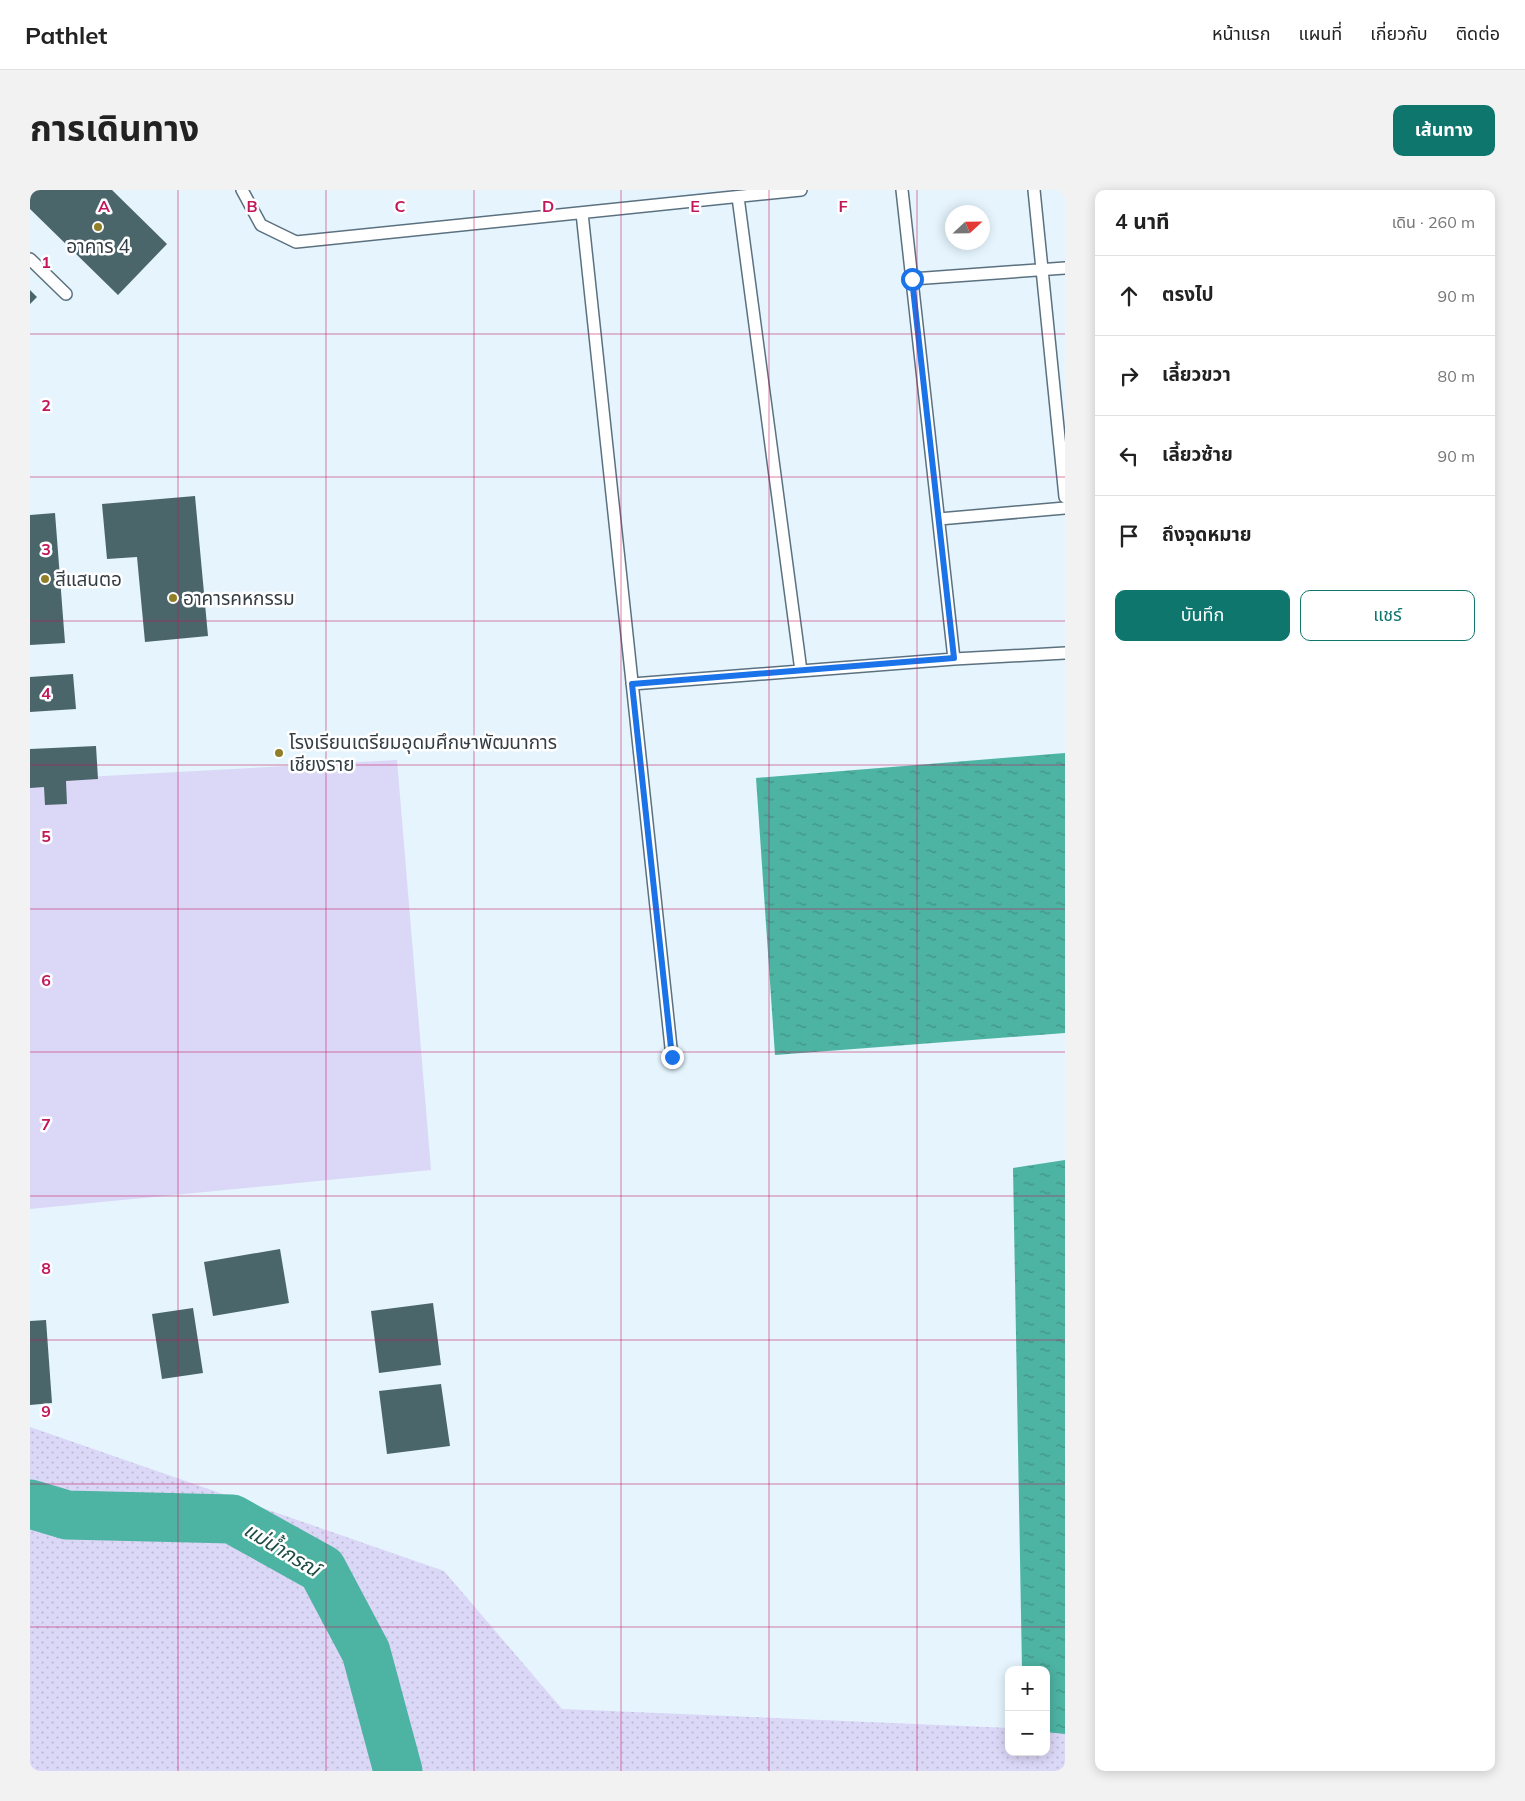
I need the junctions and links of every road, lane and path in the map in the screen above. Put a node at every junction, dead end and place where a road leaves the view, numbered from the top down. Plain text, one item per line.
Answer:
1 (242, 190) edge
2 (800, 190) edge
3 (902, 190) edge
4 (1034, 190) edge
5 (738, 197) junction
6 (582, 213) junction
7 (30, 259) edge
8 (1042, 268) junction
9 (1065, 268) edge
10 (912, 279) junction
11 (66, 294) dead end
12 (1065, 497) edge
13 (1065, 508) edge
14 (939, 519) junction
15 (1065, 653) edge
16 (954, 658) junction
17 (801, 671) junction
18 (632, 684) junction
19 (672, 1057) dead end

1 - 6 lane
2 - 5 lane
3 - 10 lane
4 - 8 lane
5 - 6 lane
5 - 17 lane
6 - 18 lane
7 - 11 lane
8 - 9 lane
8 - 10 lane
8 - 12 lane
10 - 14 lane
13 - 14 lane
14 - 16 lane
15 - 16 lane
16 - 17 lane
17 - 18 lane
18 - 19 lane

